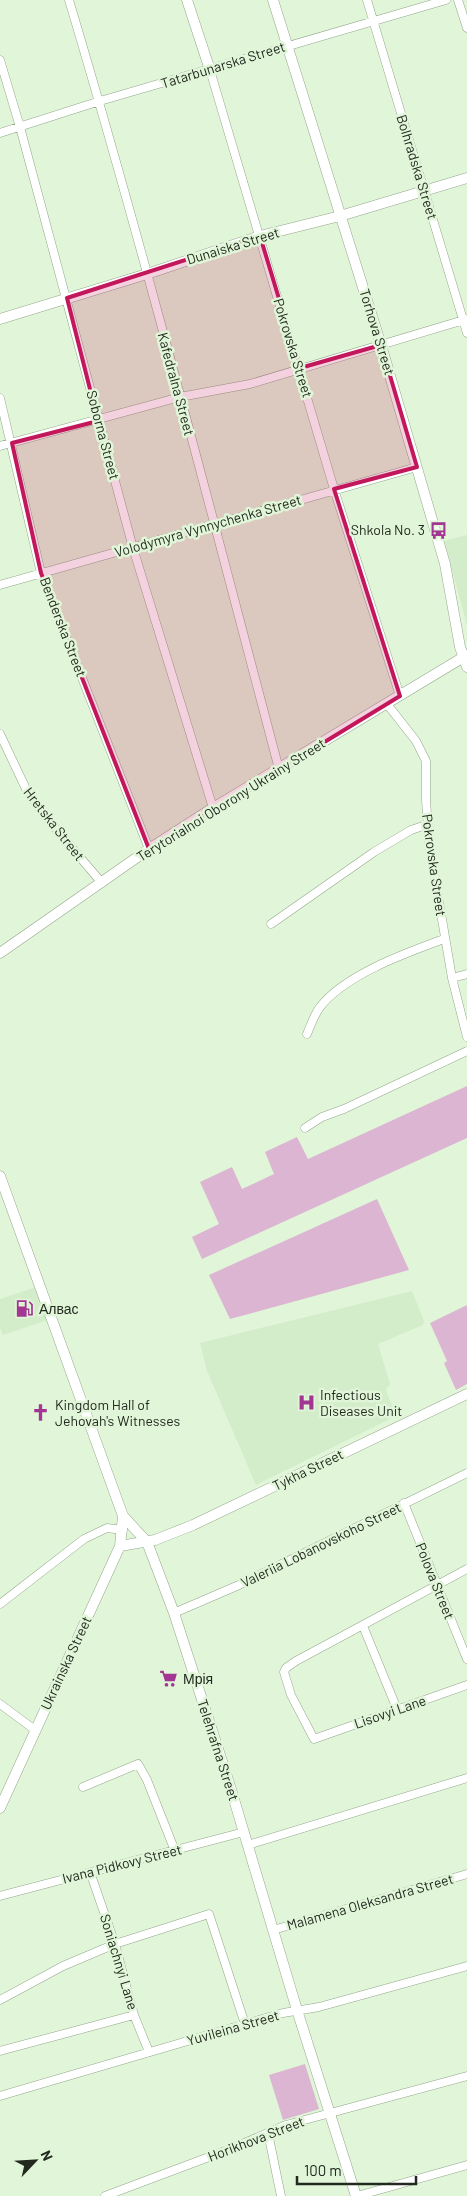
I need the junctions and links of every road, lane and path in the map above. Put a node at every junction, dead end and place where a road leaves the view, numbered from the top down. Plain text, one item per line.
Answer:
1 (69, 0) edge
2 (187, 0) edge
3 (273, 0) edge
4 (367, 0) edge
5 (446, 0) edge
6 (458, 0) edge
7 (373, 20) junction
8 (467, 28) edge
9 (288, 46) junction
10 (0, 60) edge
11 (210, 70) junction
12 (100, 101) junction
13 (20, 127) junction
14 (0, 133) edge
15 (467, 178) edge
16 (424, 191) junction
17 (340, 216) junction
18 (260, 236) junction
19 (147, 274) junction
20 (67, 298) junction
21 (0, 319) edge
22 (465, 320) edge
23 (467, 333) edge
24 (382, 345) junction
25 (300, 368) junction
26 (180, 397) junction
27 (0, 398) edge
28 (98, 421) junction
29 (12, 443) junction
30 (0, 446) edge
31 (417, 466) junction
32 (334, 489) junction
33 (214, 524) junction
34 (133, 548) junction
35 (42, 573) junction
36 (0, 585) edge
37 (466, 660) edge
38 (400, 696) junction
39 (387, 704) junction
40 (0, 735) edge
41 (279, 768) junction
42 (213, 808) junction
43 (426, 825) junction
44 (149, 849) junction
45 (102, 883) junction
46 (271, 924) dead end
47 (444, 939) junction
48 (0, 953) edge
49 (467, 974) edge
50 (452, 978) junction
51 (307, 1034) dead end
52 (467, 1037) edge
53 (467, 1051) edge
54 (305, 1128) dead end
55 (0, 1176) edge
56 (467, 1394) edge
57 (467, 1473) edge
58 (404, 1504) junction
59 (124, 1516) junction
60 (123, 1530) junction
61 (147, 1542) junction
62 (120, 1546) junction
63 (467, 1569) edge
64 (436, 1586) junction
65 (0, 1604) edge
66 (174, 1613) junction
67 (363, 1626) junction
68 (467, 1659) edge
69 (467, 1685) edge
70 (0, 1704) edge
71 (398, 1709) junction
72 (36, 1730) junction
73 (467, 1778) edge
74 (83, 1787) dead end
75 (0, 1808) edge
76 (244, 1832) junction
77 (248, 1845) junction
78 (175, 1850) junction
79 (90, 1872) junction
80 (467, 1874) edge
81 (0, 1896) edge
82 (273, 1930) junction
83 (115, 1944) junction
84 (467, 1966) edge
85 (0, 2000) edge
86 (296, 2010) junction
87 (134, 2015) junction
88 (245, 2024) junction
89 (0, 2051) edge
90 (149, 2052) junction
91 (467, 2076) edge
92 (0, 2096) edge
93 (329, 2113) junction
94 (268, 2133) junction
95 (467, 2165) edge
96 (105, 2196) edge
97 (281, 2196) edge
98 (356, 2196) edge

1 - 12 street, Kafedralna Street
2 - 11 main road, Pokrovska Street
3 - 9 main road, Torhova Street
4 - 7 street, Bolhradska Street
5 - 7 street, Tatarbunarska Street
6 - 8 street
7 - 9 street, Tatarbunarska Street
7 - 16 street, Bolhradska Street
9 - 11 street, Tatarbunarska Street
9 - 17 main road, Torhova Street
10 - 13 street, Soborna Street
11 - 12 street, Tatarbunarska Street
11 - 18 street, Pokrovska Street
12 - 13 street, Tatarbunarska Street
12 - 19 street, Kafedralna Street
13 - 14 street, Tatarbunarska Street
13 - 20 street, Soborna Street
15 - 16 main road, Dunaiska Street
16 - 17 main road, Dunaiska Street
16 - 22 street, Bolhradska Street
17 - 18 main road, Dunaiska Street
17 - 24 main road, Torhova Street
18 - 19 main road, Dunaiska Street
18 - 25 street, Pokrovska Street
19 - 20 main road, Dunaiska Street
19 - 26 street, Kafedralna Street
20 - 21 main road, Dunaiska Street
20 - 28 street, Soborna Street
22 - 23 street, Bolhradska Street
22 - 24 street
24 - 25 street
24 - 31 main road, Torhova Street
25 - 26 street
25 - 32 street, Pokrovska Street
26 - 28 street
26 - 33 street, Kafedralna Street
27 - 29 street, Benderska Street
28 - 29 street
28 - 34 street, Soborna Street
29 - 30 street
29 - 35 street, Benderska Street
31 - 32 street, Volodymyra Vynnychenka Street
31 - 37 main road, Torhova Street
32 - 33 street, Volodymyra Vynnychenka Street
32 - 38 street, Pokrovska Street
33 - 34 street, Volodymyra Vynnychenka Street
33 - 41 street, Kafedralna Street
34 - 35 street, Volodymyra Vynnychenka Street
34 - 42 street, Soborna Street
35 - 36 street, Volodymyra Vynnychenka Street
35 - 44 street, Benderska Street
37 - 38 main road, Terytorialnoi Oborony Ukrainy Street
38 - 39 main road, Terytorialnoi Oborony Ukrainy Street
39 - 41 main road, Terytorialnoi Oborony Ukrainy Street
39 - 43 street, Pokrovska Street
40 - 45 street, Hretska Street
41 - 42 main road, Terytorialnoi Oborony Ukrainy Street
42 - 44 main road, Terytorialnoi Oborony Ukrainy Street
43 - 46 street
43 - 47 street, Pokrovska Street
44 - 45 main road, Terytorialnoi Oborony Ukrainy Street
45 - 48 main road, Terytorialnoi Oborony Ukrainy Street
47 - 50 street, Pokrovska Street
47 - 51 street
49 - 50 street
50 - 52 street, Pokrovska Street
53 - 54 street
55 - 59 main road, Telehrafna Street
56 - 61 main road, Tykha Street
57 - 58 street, Valeriia Lobanovskoho Street
58 - 64 street, Polova Street
58 - 66 street, Valeriia Lobanovskoho Street
59 - 60 main road, Ukrainska Street
59 - 61 main road, Telehrafna Street
60 - 62 main road, Ukrainska Street
60 - 65 street
61 - 62 main road, Tykha Street
61 - 66 main road, Telehrafna Street
62 - 72 main road, Ukrainska Street
63 - 64 street
64 - 67 street
64 - 68 street, Polova Street
66 - 76 main road, Telehrafna Street
67 - 71 street
67 - 71 street, Lisovyi Lane
69 - 71 street, Lisovyi Lane
70 - 72 street
72 - 75 main road, Ukrainska Street
73 - 77 street
74 - 78 street
76 - 77 main road, Telehrafna Street
76 - 78 street, Ivana Pidkovy Street
77 - 82 main road, Telehrafna Street
78 - 79 street, Ivana Pidkovy Street
79 - 81 street, Ivana Pidkovy Street
79 - 83 street, Soniachnyi Lane
80 - 82 street, Malamena Oleksandra Street
82 - 86 main road, Telehrafna Street
83 - 85 street
83 - 87 street, Soniachnyi Lane
83 - 88 street
84 - 86 street, Yuvileina Street
86 - 88 street, Yuvileina Street
86 - 93 main road, Telehrafna Street
87 - 89 street
87 - 90 street, Soniachnyi Lane
88 - 90 street, Yuvileina Street
90 - 92 street, Yuvileina Street
91 - 93 street, Horikhova Street
93 - 94 street, Horikhova Street
93 - 98 main road, Telehrafna Street
94 - 96 street, Horikhova Street
94 - 97 street
95 - 98 street

